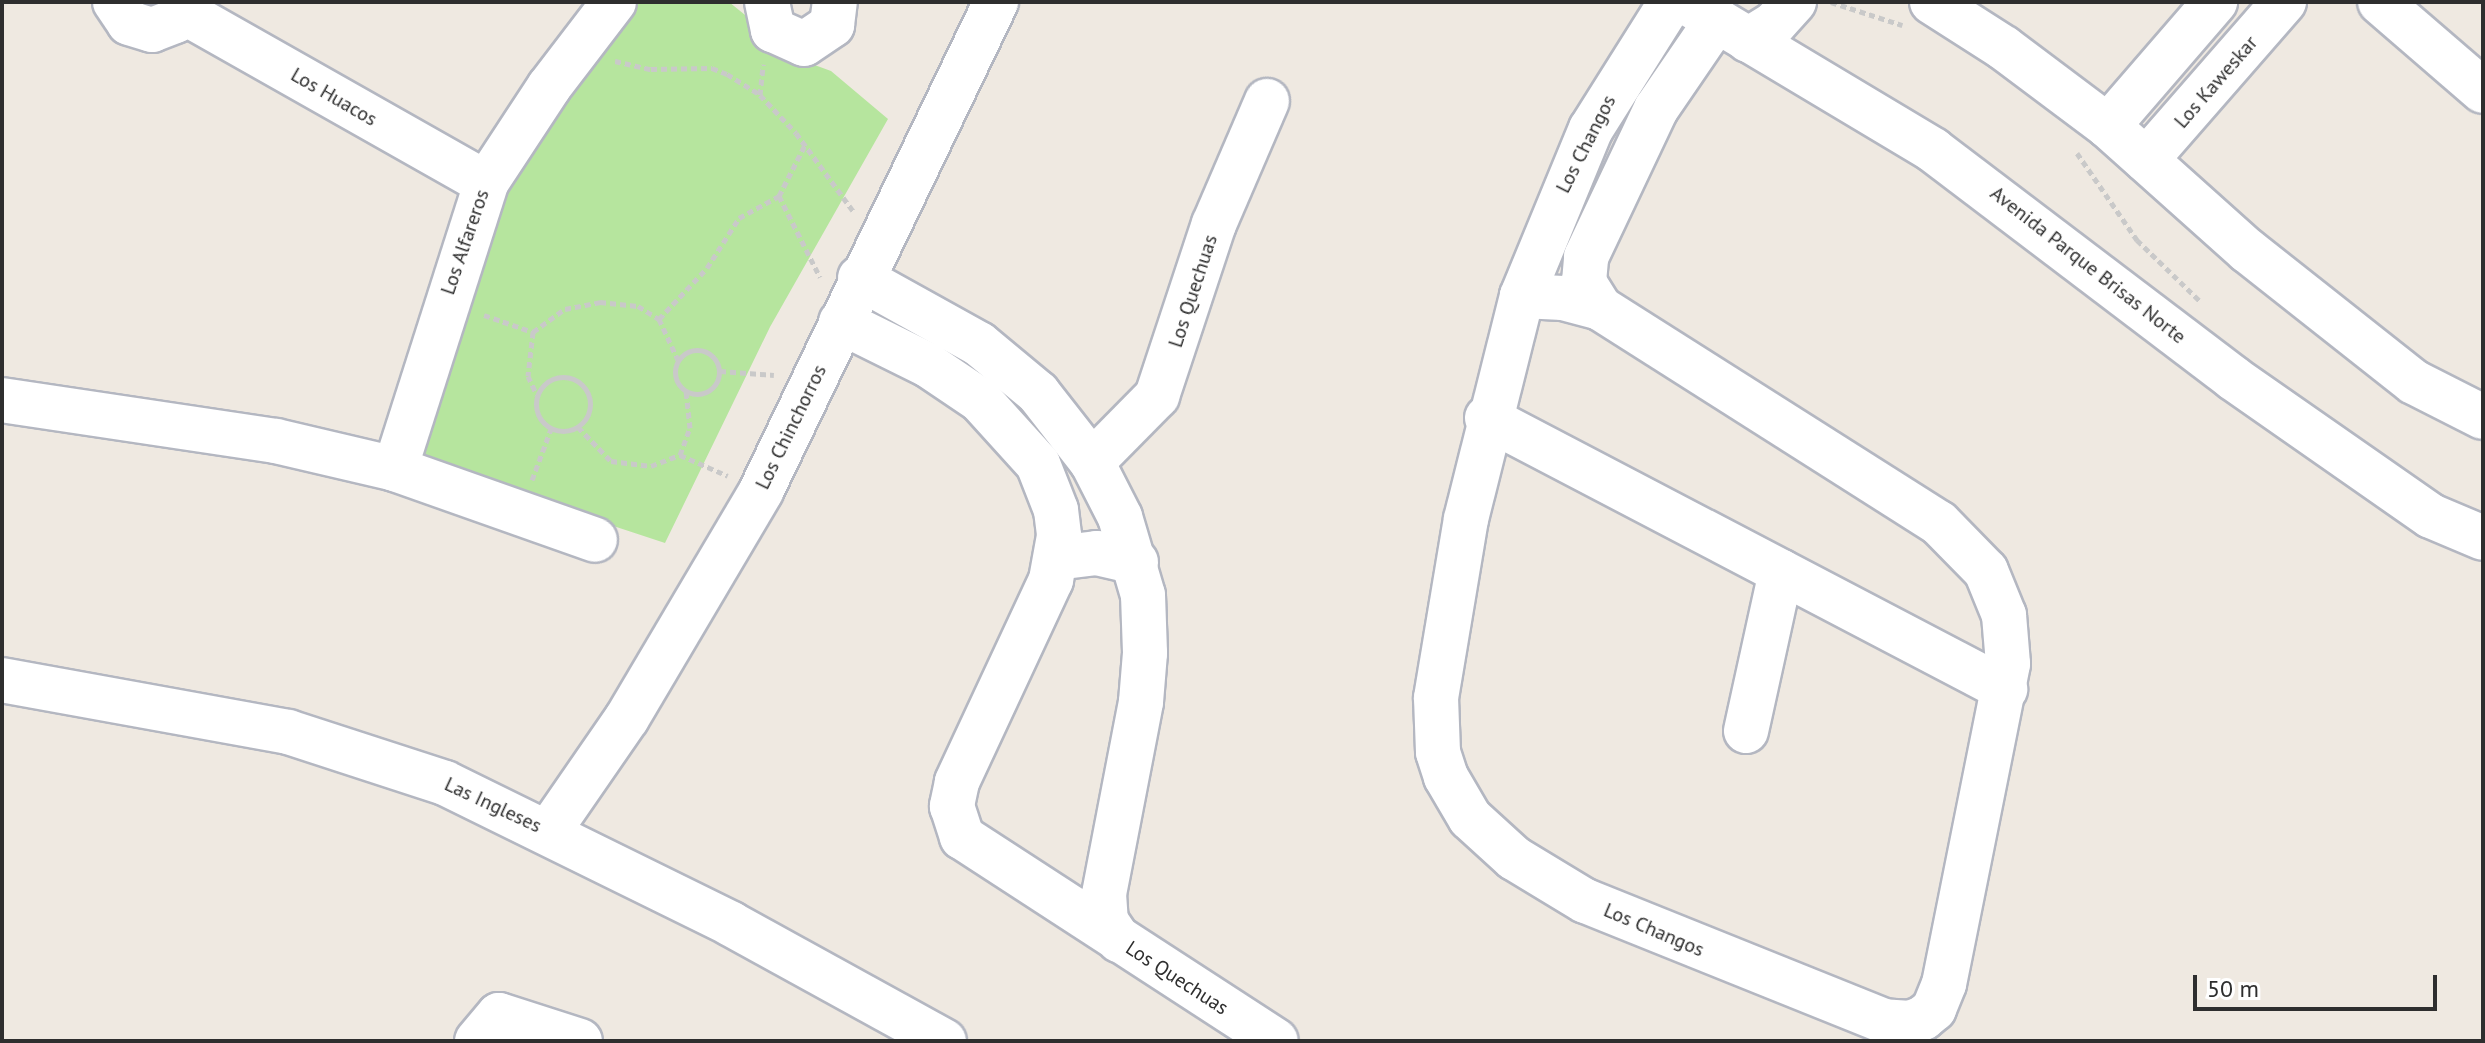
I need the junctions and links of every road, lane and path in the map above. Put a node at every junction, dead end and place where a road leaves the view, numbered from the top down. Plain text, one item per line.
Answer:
1 (115, 2) edge
2 (614, 2) edge
3 (767, 2) edge
4 (835, 2) edge
5 (996, 2) edge
6 (1671, 2) edge
7 (1794, 2) edge
8 (1831, 2) edge
9 (2215, 2) edge
10 (2284, 2) edge
11 (183, 6) edge
12 (2405, 12) edge
13 (1919, 15) edge
14 (1717, 21) edge
15 (576, 51) junction
16 (2483, 91) edge
17 (1267, 101) dead end
18 (2089, 136) junction
19 (805, 145) junction
20 (2146, 160) junction
21 (486, 183) junction
22 (779, 196) junction
23 (868, 261) junction
24 (1522, 296) junction
25 (445, 301) junction
26 (2206, 307) dead end
27 (1600, 308) junction
28 (659, 319) junction
29 (841, 322) junction
30 (533, 332) junction
31 (678, 360) junction
32 (720, 371) junction
33 (814, 379) junction
34 (686, 391) junction
35 (537, 395) junction
36 (2, 400) edge
37 (2483, 417) edge
38 (1487, 418) junction
39 (578, 427) junction
40 (551, 429) junction
41 (680, 455) junction
42 (1092, 462) junction
43 (395, 469) junction
44 (761, 491) junction
45 (520, 515) junction
46 (2483, 538) edge
47 (595, 540) dead end
48 (1056, 558) junction
49 (1136, 562) junction
50 (1781, 572) junction
51 (2, 680) edge
52 (2005, 689) junction
53 (1746, 731) dead end
54 (549, 831) junction
55 (1109, 864) junction
56 (1042, 892) junction
57 (1119, 940) junction
58 (892, 1028) edge
59 (477, 1041) edge
60 (580, 1041) edge
61 (944, 1041) edge
62 (1276, 1041) edge

1 - 11 street, Los Huacos
2 - 15 street, Los Alfareros
3 - 4 street
5 - 23 street, Los Chinchorros
6 - 24 street, Los Changos
7 - 14 street
8 - 13 path
9 - 18 street
10 - 20 street, Los Kaweskar
11 - 21 street, Los Huacos
12 - 16 street
13 - 18 street
14 - 27 street
14 - 46 street, Avenida Parque Brisas Norte
15 - 19 path
15 - 21 street, Los Alfareros
17 - 42 street, Los Quechuas
18 - 20 street
18 - 26 path
19 - 22 path
19 - 23 path
20 - 37 street
21 - 25 street, Los Alfareros
22 - 28 path
22 - 29 path
23 - 29 street, Los Chinchorros
23 - 42 street, Los Quechuas
24 - 27 street, Los Changos
24 - 38 street, Los Changos
25 - 30 path
25 - 43 street, Los Alfareros
27 - 52 street, Los Changos
28 - 30 path
28 - 31 path
29 - 33 street, Los Chinchorros
29 - 48 street, Los Quechuas
30 - 35 path
31 - 32 path
31 - 34 path
32 - 33 path
32 - 34 path
33 - 44 street, Los Chinchorros
34 - 41 path
35 - 39 path
35 - 40 path
36 - 43 street
38 - 50 street
38 - 52 street, Los Changos
39 - 40 path
39 - 41 path
40 - 45 path
41 - 44 path
42 - 49 street, Los Quechuas
43 - 45 street
44 - 54 street, Los Chinchorros
45 - 47 street
48 - 49 street
48 - 56 street, Los Quechuas
49 - 55 street, Los Quechuas
50 - 52 street
50 - 53 street
51 - 54 street, Las Ingleses
54 - 58 street, Las Ingleses
55 - 56 street
55 - 57 street, Los Quechuas
56 - 57 street, Los Quechuas
57 - 62 street, Los Quechuas
58 - 61 street, Las Ingleses
59 - 60 street

